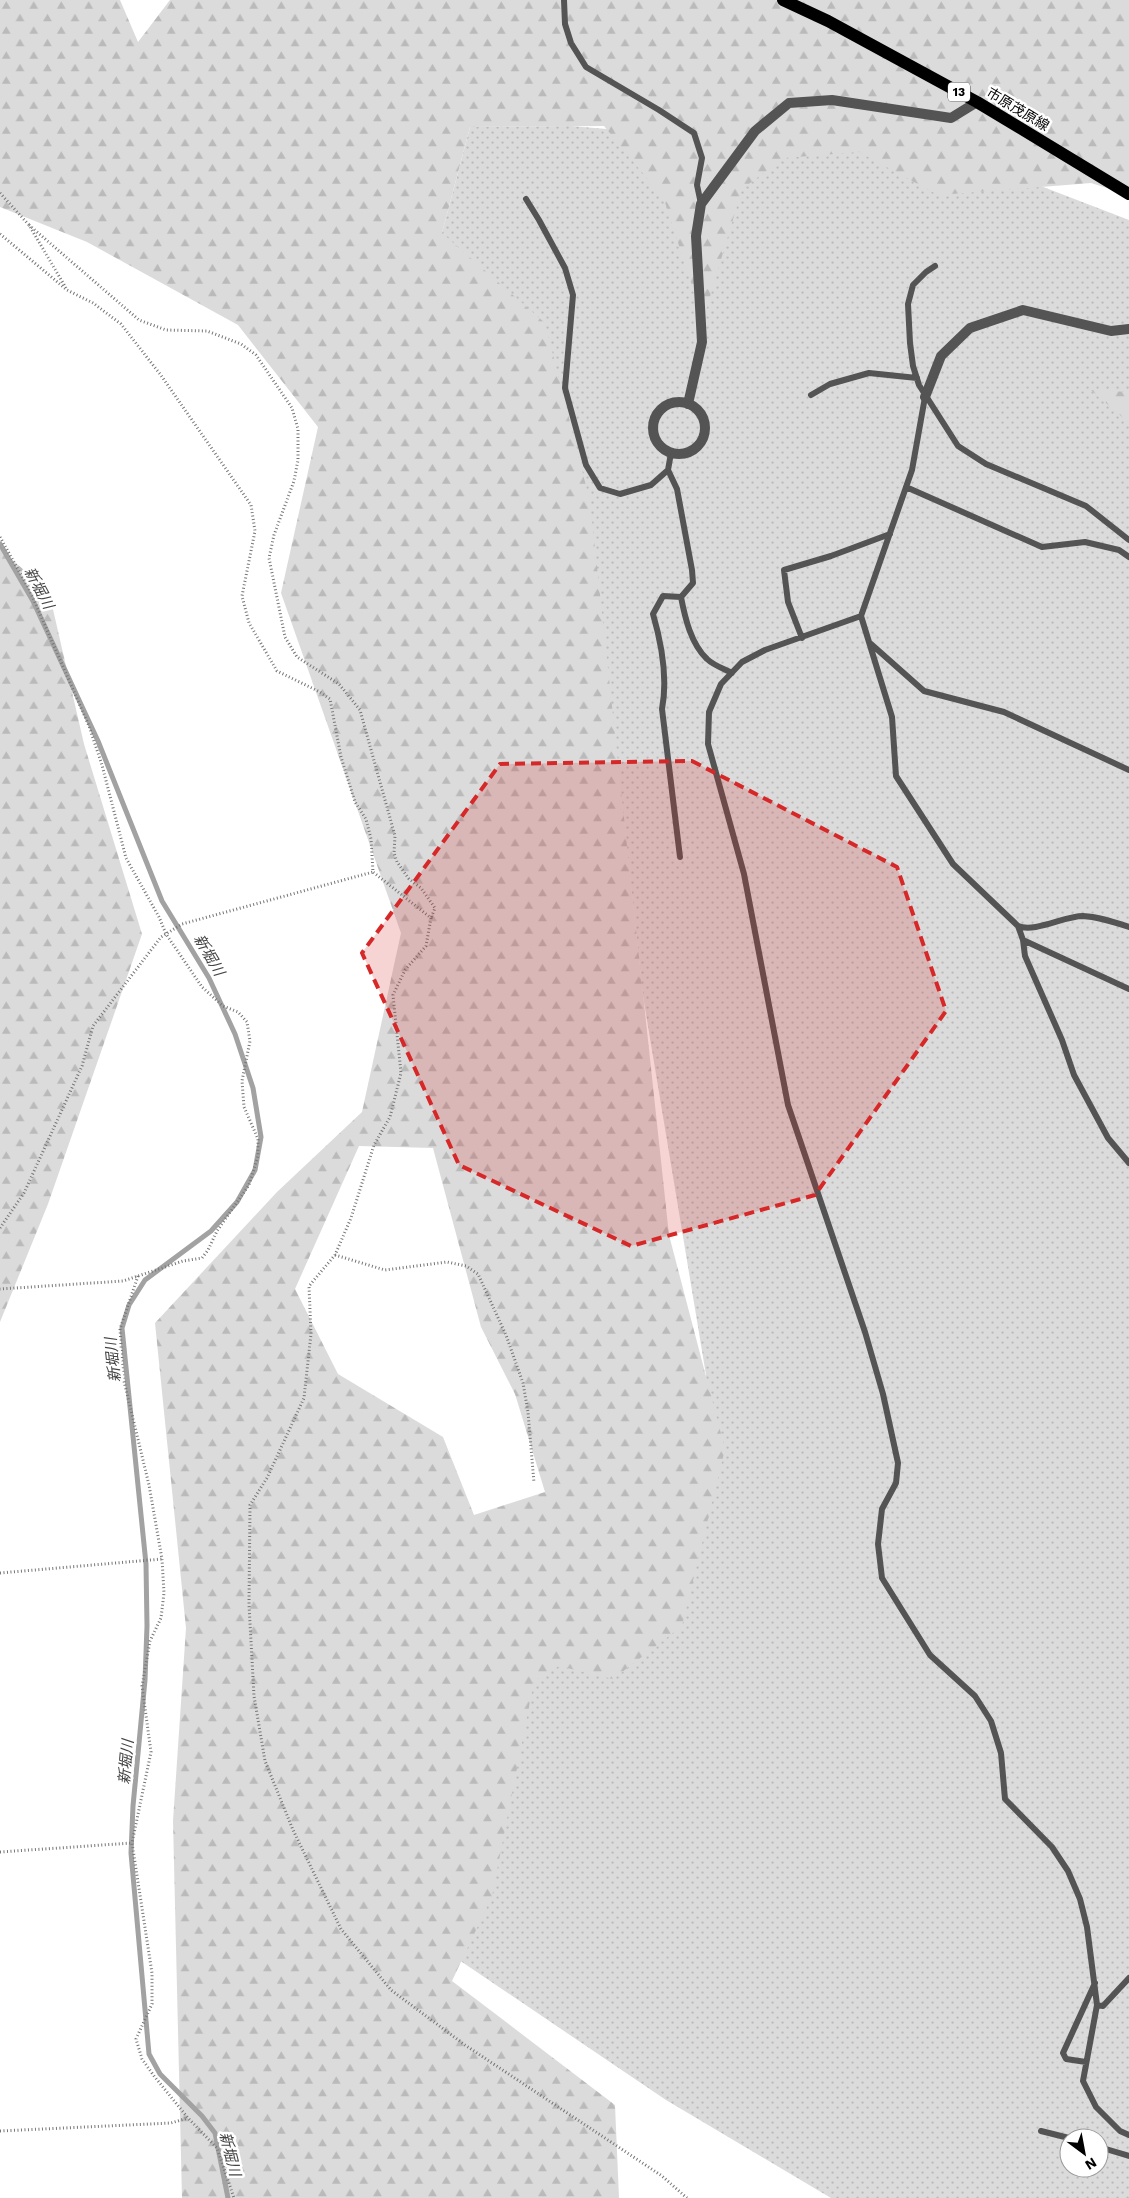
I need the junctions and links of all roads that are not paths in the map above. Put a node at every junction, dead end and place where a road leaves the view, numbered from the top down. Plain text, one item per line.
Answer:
1 (564, 0) edge
2 (783, 0) edge
3 (977, 102) junction
4 (1129, 194) edge
5 (526, 199) dead end
6 (701, 204) junction
7 (934, 266) dead end
8 (1129, 329) edge
9 (917, 378) junction
10 (811, 395) dead end
11 (925, 397) junction
12 (688, 404) junction
13 (670, 453) junction
14 (668, 470) junction
15 (906, 487) junction
16 (890, 534) junction
17 (1129, 540) edge
18 (1129, 557) edge
19 (681, 598) junction
20 (861, 616) junction
21 (802, 638) junction
22 (870, 643) junction
23 (732, 673) junction
24 (1129, 770) edge
25 (680, 857) dead end
26 (1018, 926) junction
27 (1129, 927) edge
28 (1023, 940) junction
29 (1129, 989) edge
30 (1129, 1164) edge
31 (1129, 1978) edge
32 (1095, 1983) junction
33 (1098, 2004) junction
34 (1086, 2062) junction
35 (1041, 2130) dead end
36 (1059, 2135) edge
37 (1129, 2135) edge
38 (1109, 2150) edge
39 (1129, 2156) edge

1 - 6 lane
2 - 3 main road, 市原茂原線 / 13
3 - 4 main road, 市原茂原線 / 13
3 - 6 street
5 - 14 lane
6 - 12 street
7 - 9 lane
8 - 11 street
9 - 10 lane
9 - 11 lane
11 - 15 lane
11 - 17 lane
12 - 13 street
12 - 13 street
13 - 14 lane
14 - 19 lane
15 - 16 lane
15 - 18 lane
16 - 20 lane
16 - 21 lane
19 - 23 lane
19 - 25 lane
20 - 21 lane
20 - 22 lane
21 - 23 lane
22 - 24 lane
22 - 26 lane
23 - 32 lane
26 - 27 lane
26 - 28 lane
28 - 29 lane
28 - 30 lane
31 - 33 lane
32 - 33 lane
32 - 34 lane
33 - 34 lane
34 - 37 lane
35 - 36 lane
38 - 39 lane

